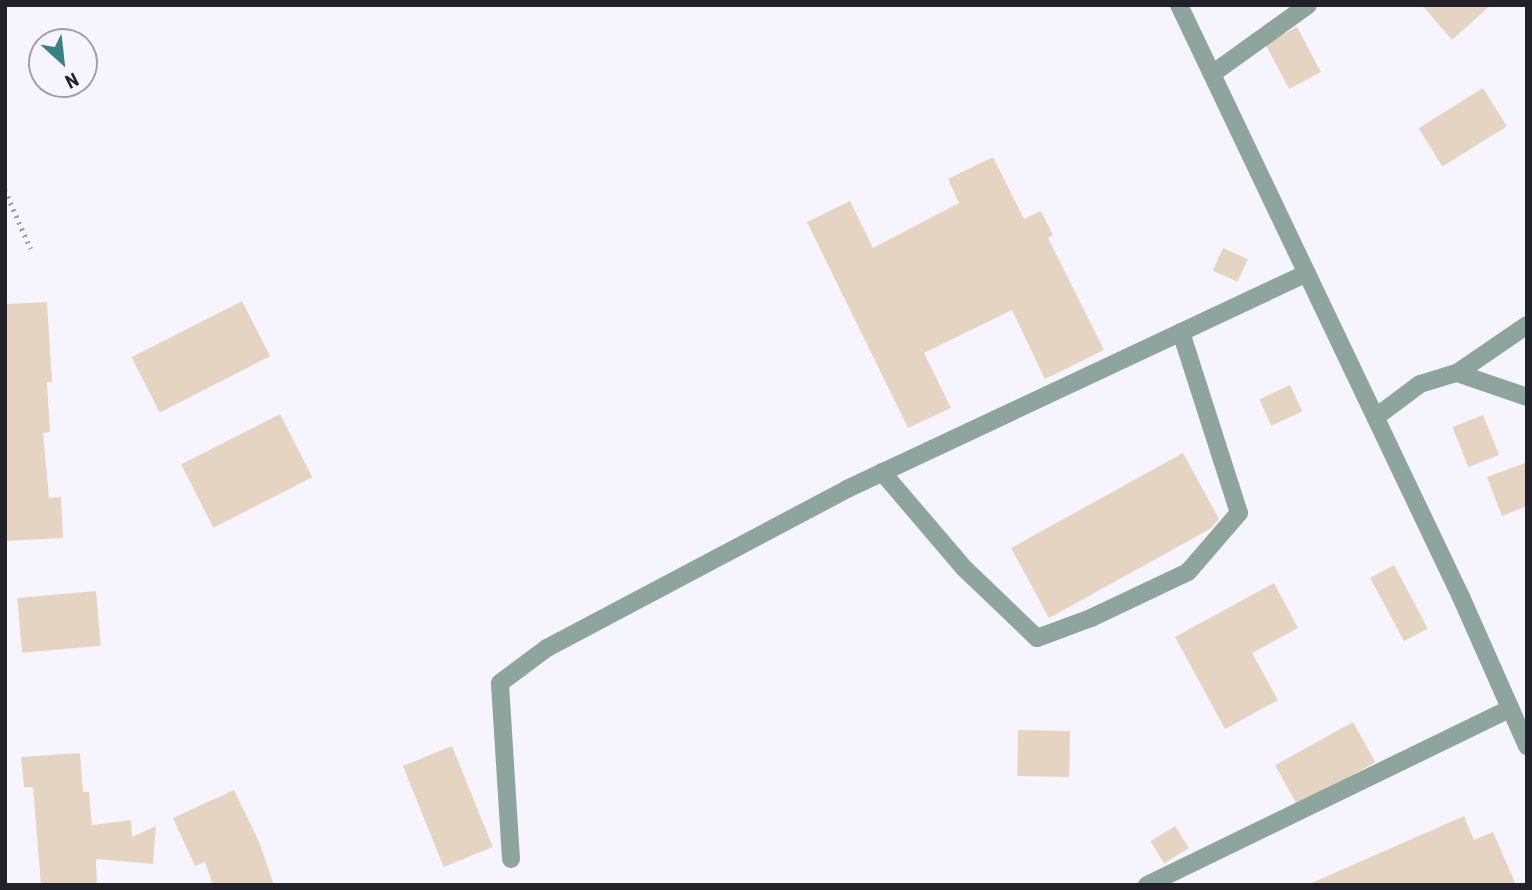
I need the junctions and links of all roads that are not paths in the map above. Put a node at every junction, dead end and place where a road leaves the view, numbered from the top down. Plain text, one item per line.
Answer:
1 (1179, 5) edge
2 (1308, 5) edge
3 (1213, 74) junction
4 (1307, 273) junction
5 (1527, 325) edge
6 (1181, 332) junction
7 (1457, 373) junction
8 (1527, 397) edge
9 (1376, 417) junction
10 (882, 472) junction
11 (1510, 709) junction
12 (1527, 746) edge
13 (511, 859) dead end
14 (1147, 885) edge

1 - 3 street
2 - 3 street
3 - 4 street
4 - 6 street
4 - 9 street
5 - 7 street
6 - 10 street
6 - 10 street
7 - 8 street
7 - 9 street
9 - 11 street
10 - 13 street
11 - 12 street
11 - 14 street

